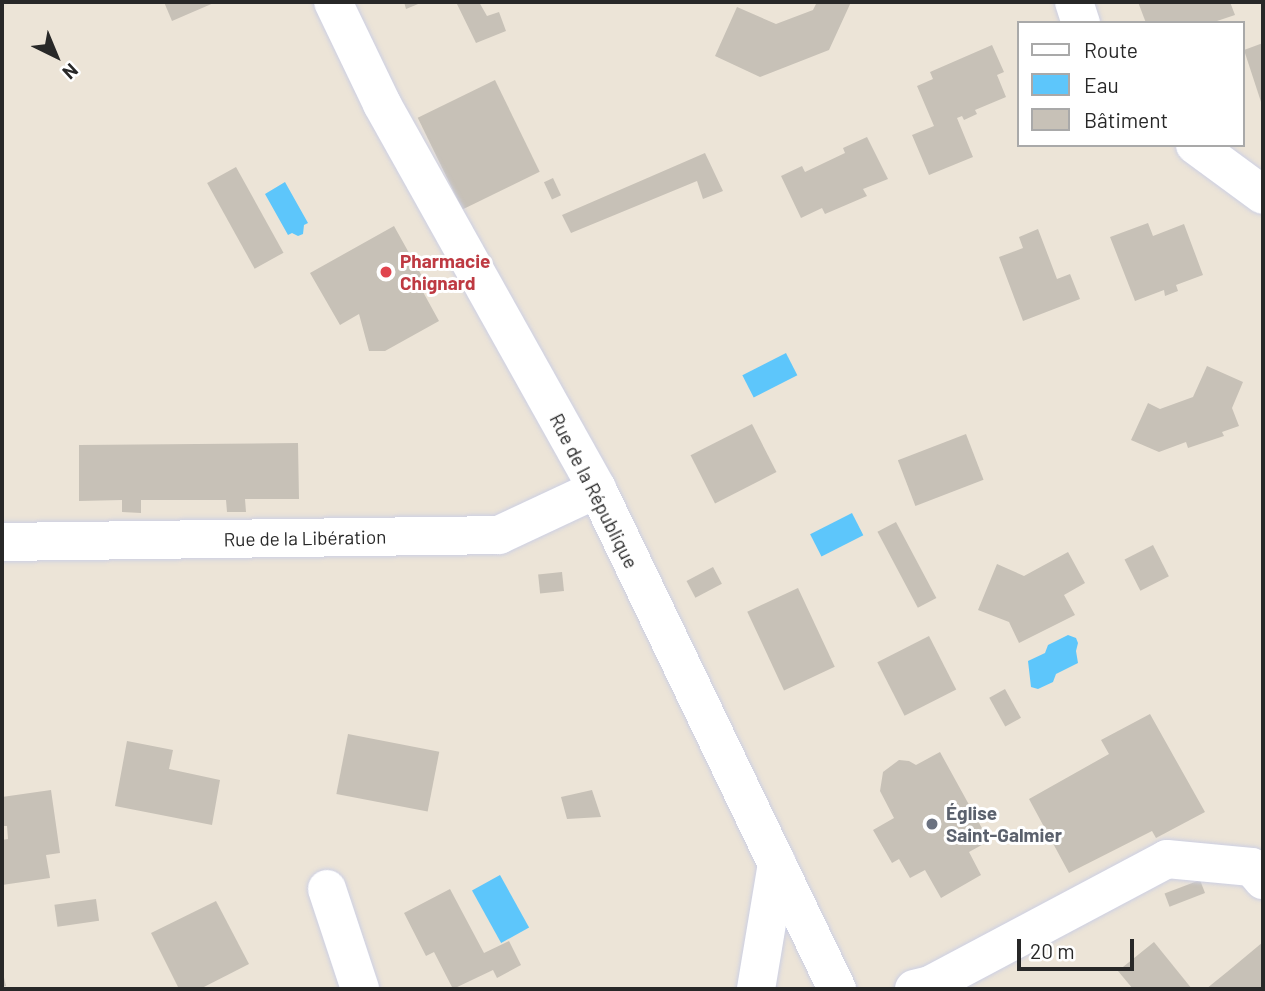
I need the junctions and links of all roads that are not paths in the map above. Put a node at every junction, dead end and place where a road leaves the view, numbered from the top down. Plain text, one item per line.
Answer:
1 (333, 2) edge
2 (1074, 2) edge
3 (1080, 21) edge
4 (1198, 147) edge
5 (1263, 195) edge
6 (597, 489) junction
7 (2, 542) edge
8 (777, 864) junction
9 (1260, 871) edge
10 (327, 889) dead end
11 (923, 988) edge
12 (360, 989) edge
13 (756, 989) edge
14 (837, 989) edge

1 - 6 street, Rue de la République
2 - 3 street
4 - 5 street
6 - 7 street, Rue de la Libération
6 - 8 street, Rue de la République
8 - 13 street
8 - 14 street, Rue de la République
9 - 11 street
10 - 12 street

